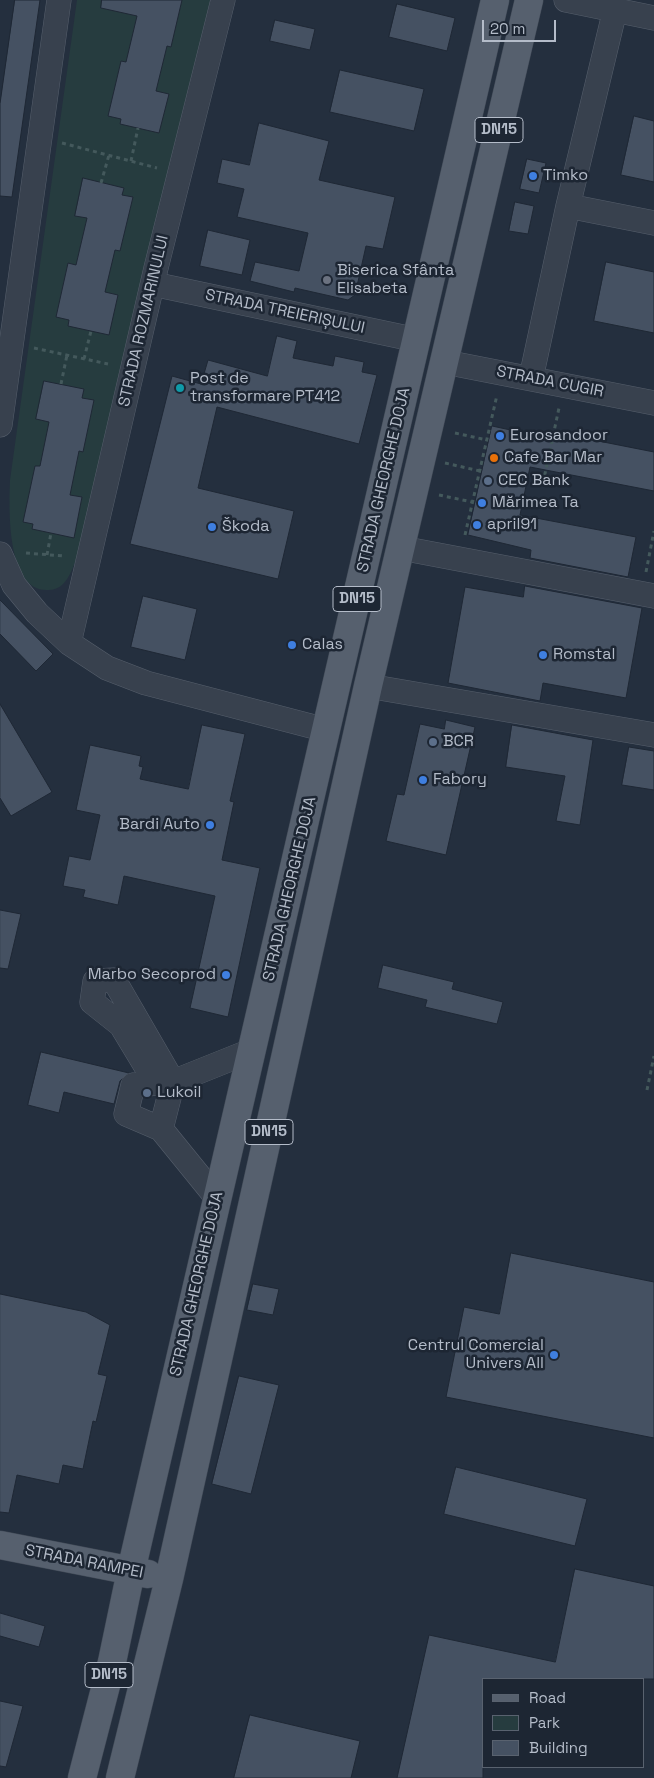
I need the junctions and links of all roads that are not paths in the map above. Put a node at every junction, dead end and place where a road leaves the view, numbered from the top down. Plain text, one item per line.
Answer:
1 (59, 0) edge
2 (223, 0) edge
3 (495, 0) edge
4 (529, 0) edge
5 (566, 0) edge
6 (615, 10) junction
7 (654, 18) edge
8 (568, 206) junction
9 (654, 224) edge
10 (153, 284) junction
11 (417, 340) junction
12 (445, 362) junction
13 (531, 378) junction
14 (654, 402) edge
15 (0, 425) edge
16 (401, 548) junction
17 (11, 554) edge
18 (648, 595) edge
19 (69, 643) junction
20 (368, 686) junction
21 (326, 730) junction
22 (654, 735) edge
23 (253, 1050) junction
24 (165, 1082) junction
25 (161, 1129) junction
26 (217, 1198) junction
27 (0, 1545) edge
28 (131, 1571) junction
29 (169, 1579) junction
30 (82, 1778) edge
31 (120, 1778) edge

1 - 15 street
2 - 10 street, STRADA ROZMARINULUI
3 - 11 main road, STRADA GHEORGHE DOJA / DN15
4 - 12 main road, STRADA GHEORGHE DOJA / DN15
5 - 6 street
6 - 7 street
6 - 8 street
8 - 9 street
8 - 13 street
10 - 11 street, STRADA TREIERIȘULUI
10 - 19 street, STRADA ROZMARINULUI
11 - 21 main road, STRADA GHEORGHE DOJA / DN15
12 - 13 street, STRADA CUGIR
12 - 16 main road, STRADA GHEORGHE DOJA / DN15
13 - 14 street, STRADA CUGIR
16 - 18 street
16 - 20 main road, STRADA GHEORGHE DOJA / DN15
17 - 19 street
19 - 21 street
20 - 22 street
20 - 29 main road, STRADA GHEORGHE DOJA / DN15
21 - 23 main road, STRADA GHEORGHE DOJA / DN15
23 - 24 street
23 - 26 main road, STRADA GHEORGHE DOJA / DN15
24 - 25 street
24 - 25 street
25 - 26 street
26 - 28 main road, STRADA GHEORGHE DOJA / DN15
27 - 28 main road, STRADA RAMPEI
28 - 29 main road, STRADA RAMPEI
28 - 30 main road, STRADA GHEORGHE DOJA / DN15
29 - 31 main road, STRADA GHEORGHE DOJA / DN15

